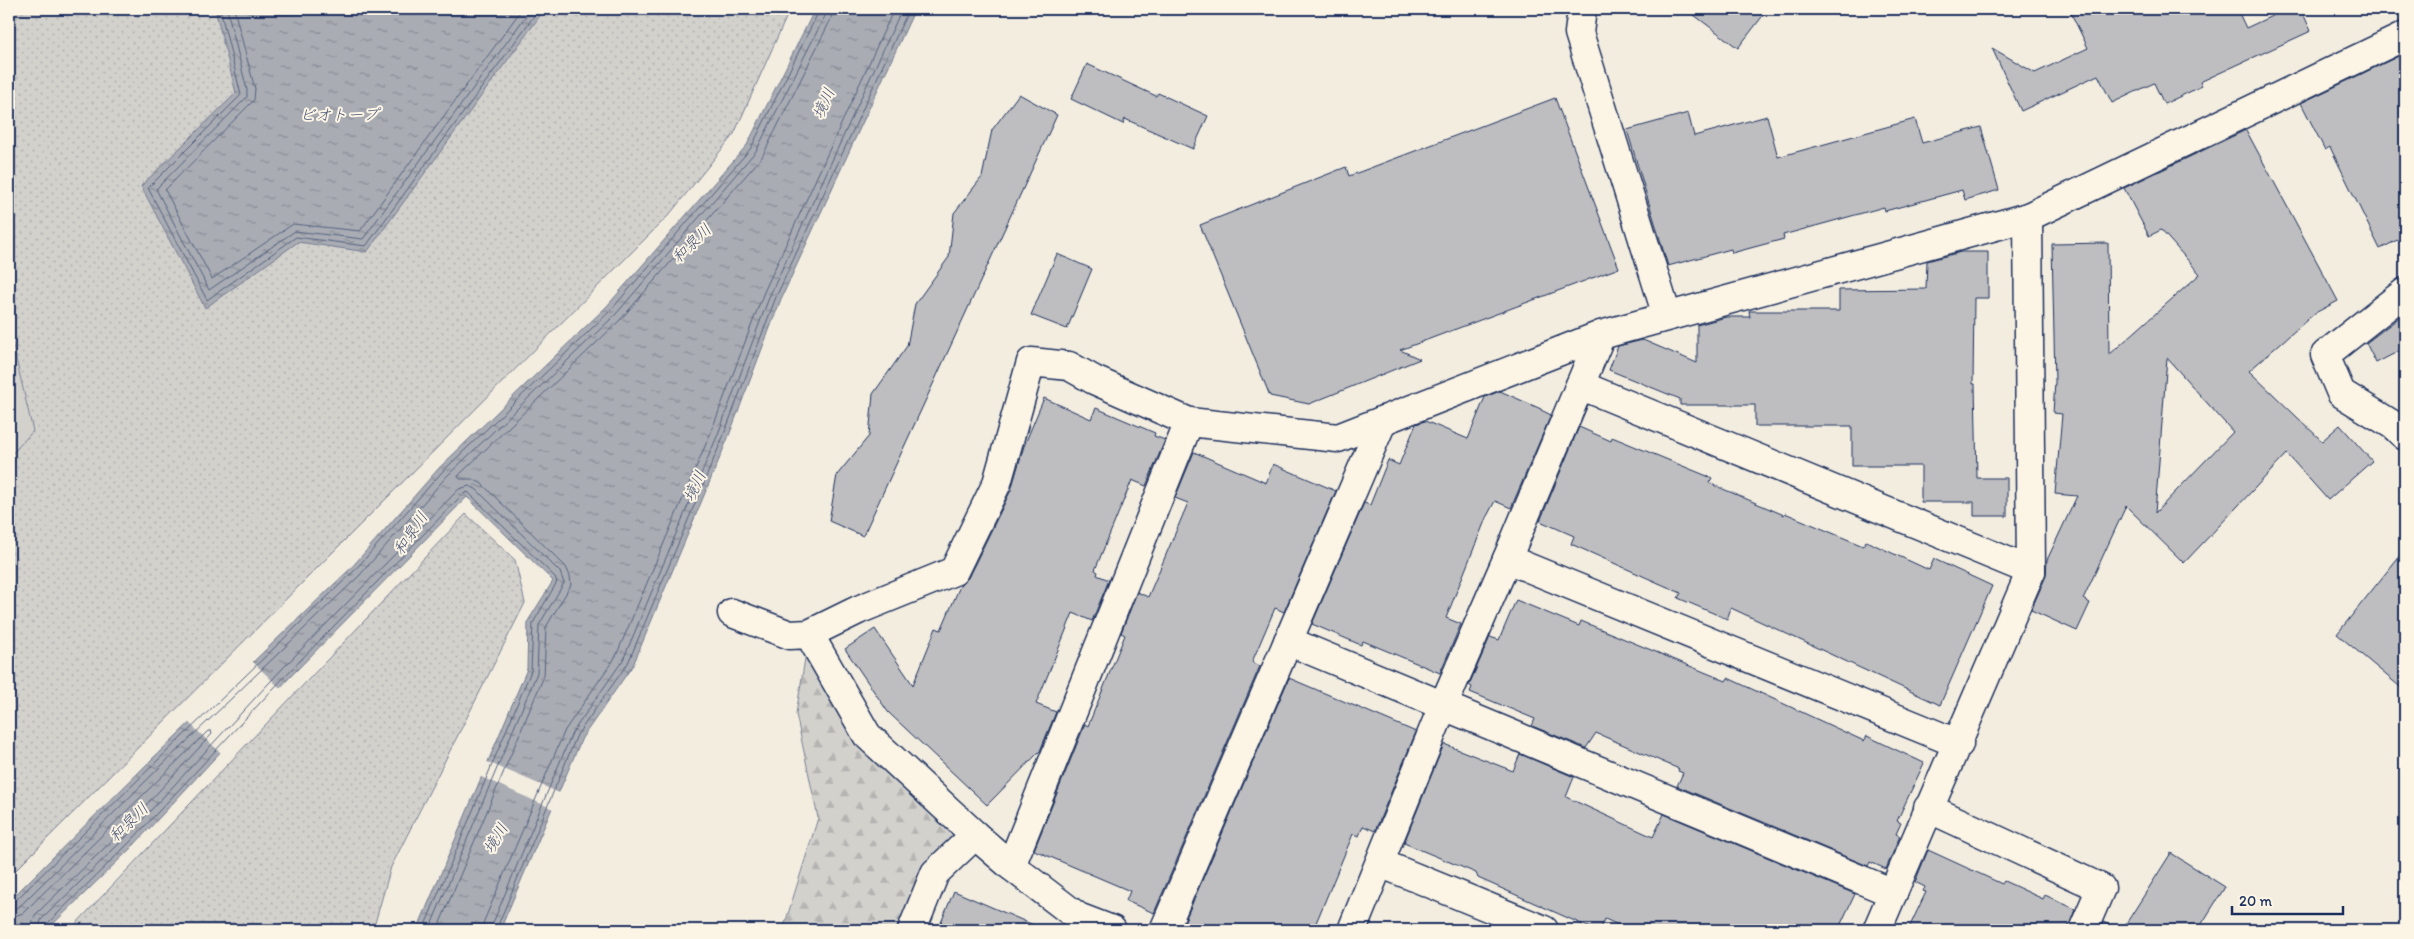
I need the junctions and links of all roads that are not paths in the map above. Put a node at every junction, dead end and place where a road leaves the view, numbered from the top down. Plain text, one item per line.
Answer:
1 (1582, 9) edge
2 (2405, 36) edge
3 (2028, 217) junction
4 (2405, 292) edge
5 (1667, 316) junction
6 (1601, 335) junction
7 (1580, 385) junction
8 (1382, 420) junction
9 (1189, 422) junction
10 (2405, 436) edge
11 (1507, 559) junction
12 (2030, 571) junction
13 (732, 613) dead end
14 (809, 634) junction
15 (1288, 640) junction
16 (1443, 706) junction
17 (1959, 744) junction
18 (1928, 808) junction
19 (975, 835) junction
20 (1380, 863) junction
21 (1011, 866) junction
22 (1893, 893) junction
23 (912, 930) edge
24 (1112, 930) edge
25 (1164, 930) edge
26 (1352, 930) edge
27 (1544, 930) edge
28 (1877, 930) edge
29 (2083, 930) edge

1 - 5 street
2 - 3 street
3 - 5 street
3 - 12 street
4 - 10 street
5 - 6 street
6 - 7 street
6 - 8 street
7 - 11 street
7 - 12 street
8 - 9 street
8 - 15 street
9 - 14 street
9 - 21 street
11 - 16 street
11 - 17 street
12 - 17 street
13 - 14 street
14 - 19 street
15 - 16 street
15 - 25 street
16 - 20 street
16 - 22 street
17 - 18 street
18 - 22 street
18 - 29 street
19 - 21 street
19 - 23 street
20 - 26 street
20 - 27 street
21 - 24 street
22 - 28 street

